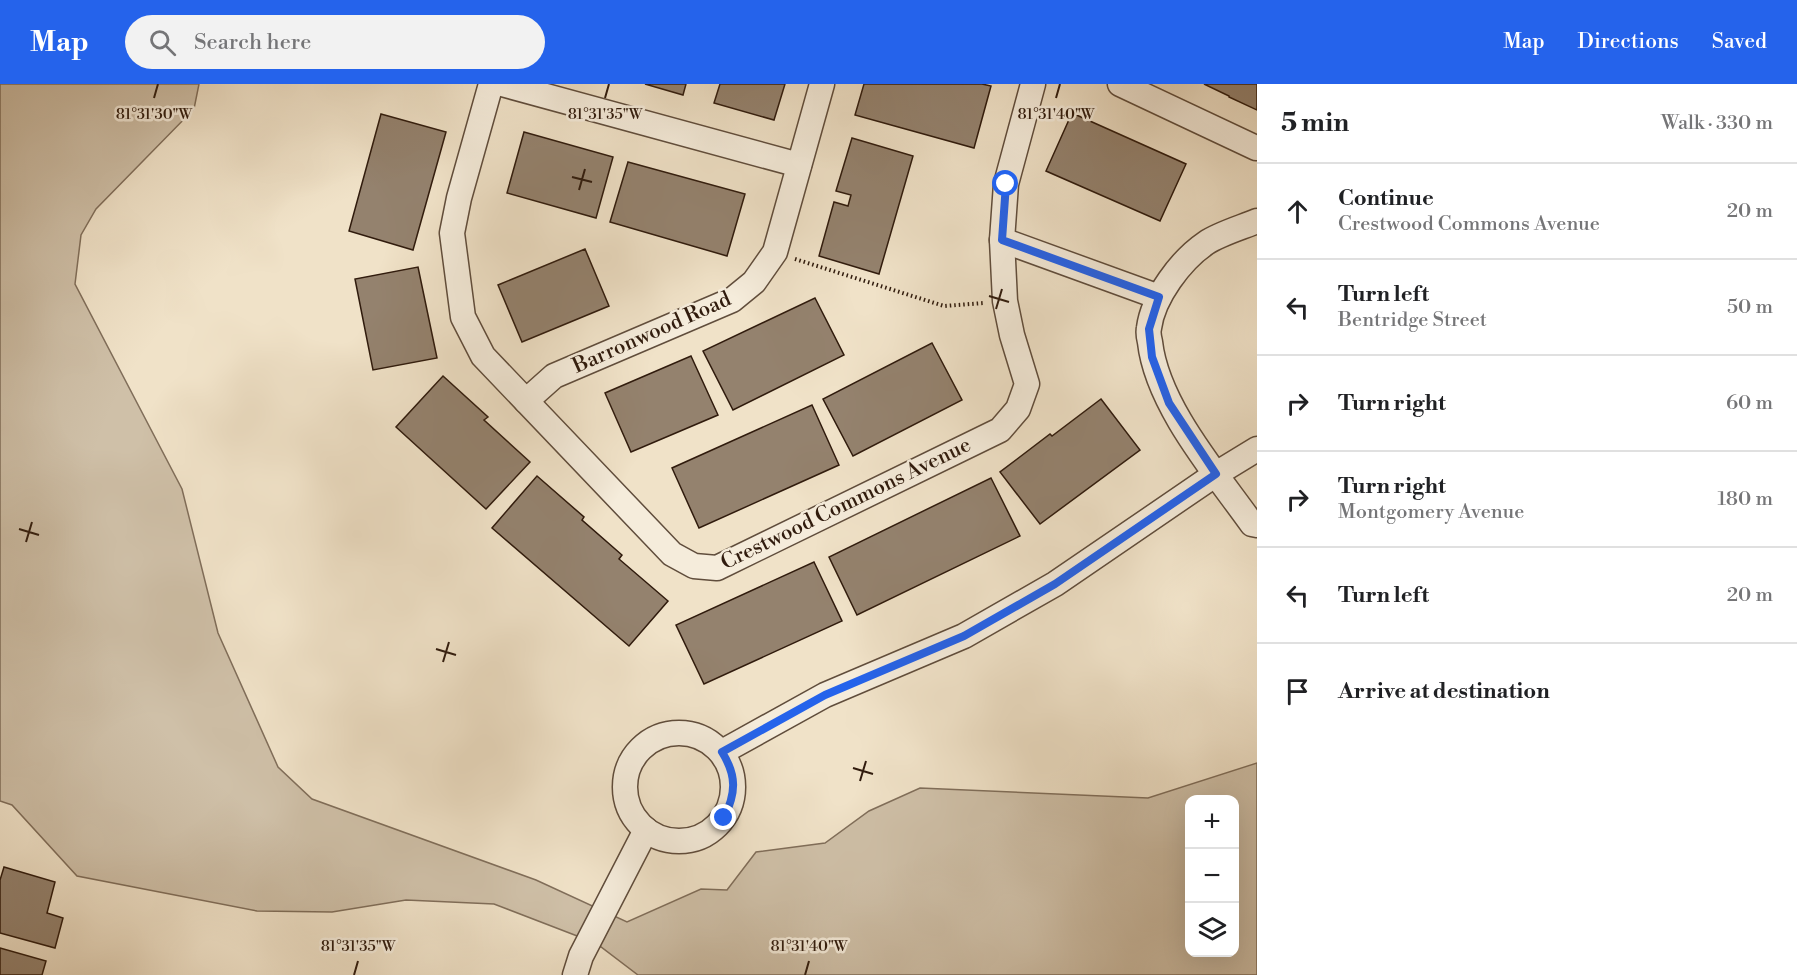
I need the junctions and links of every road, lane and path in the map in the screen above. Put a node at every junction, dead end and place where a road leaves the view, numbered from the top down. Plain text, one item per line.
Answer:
1 (491, 84) edge
2 (502, 84) edge
3 (822, 84) edge
4 (1033, 84) edge
5 (1120, 84) edge
6 (1256, 148) edge
7 (799, 165) junction
8 (1257, 221) edge
9 (1002, 240) junction
10 (775, 252) junction
11 (1159, 297) junction
12 (1005, 301) junction
13 (526, 401) junction
14 (1257, 449) edge
15 (1216, 474) junction
16 (1257, 525) edge
17 (722, 752) junction
18 (646, 830) junction
19 (575, 975) edge

1 - 13 street, Crestwood Commons Avenue
2 - 7 street
3 - 7 street, Barronwood Road
4 - 9 street, Crestwood Commons Avenue
5 - 6 street
7 - 10 street, Barronwood Road
8 - 11 street
9 - 11 street
9 - 12 street, Crestwood Commons Avenue
10 - 12 path
10 - 13 street, Barronwood Road
11 - 15 street
12 - 13 street, Crestwood Commons Avenue
14 - 15 street
15 - 16 street
15 - 17 street
17 - 18 street
17 - 18 street
18 - 19 street

